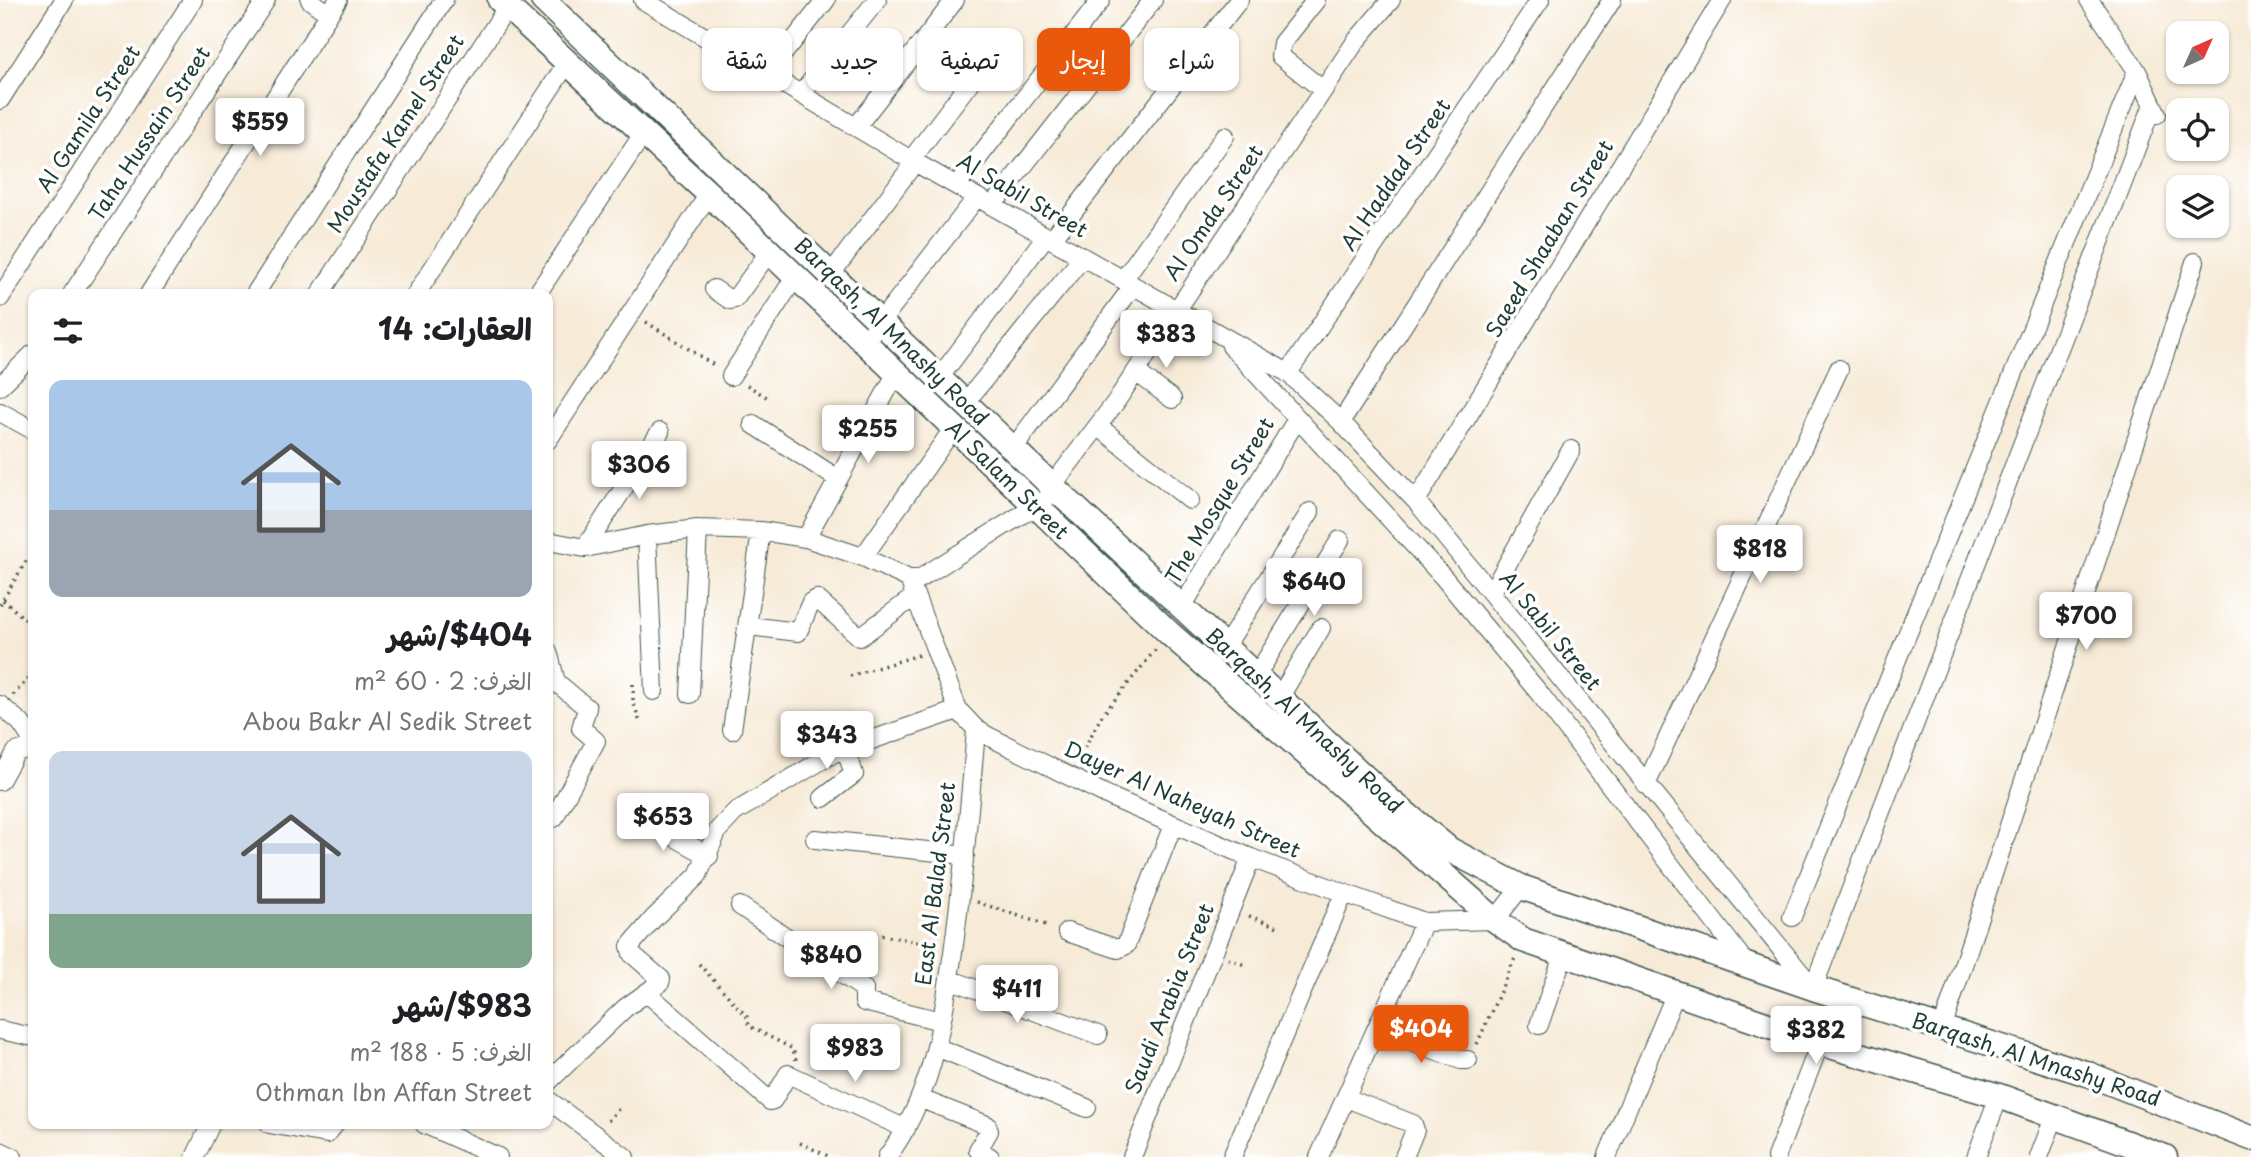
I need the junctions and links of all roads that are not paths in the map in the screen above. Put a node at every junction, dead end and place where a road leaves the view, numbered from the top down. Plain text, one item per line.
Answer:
1 (64, 0) edge
2 (193, 0) edge
3 (266, 0) edge
4 (310, 0) edge
5 (444, 0) edge
6 (543, 0) edge
7 (643, 0) edge
8 (825, 0) edge
9 (877, 0) edge
10 (955, 0) edge
11 (1101, 0) edge
12 (1153, 0) edge
13 (1238, 0) edge
14 (1315, 0) edge
15 (1391, 0) edge
16 (1540, 0) edge
17 (1612, 0) edge
18 (1722, 0) edge
19 (2089, 0) edge
20 (506, 2) edge
21 (334, 7) edge
22 (702, 35) edge
23 (792, 42) edge
24 (568, 63) junction
25 (2137, 71) junction
26 (792, 89) edge
27 (1323, 90) junction
28 (964, 91) edge
29 (801, 94) junction
30 (0, 100) edge
31 (856, 127) junction
32 (643, 134) junction
33 (1225, 136) dead end
34 (913, 161) junction
35 (957, 185) junction
36 (709, 194) junction
37 (985, 201) junction
38 (1049, 238) junction
39 (769, 252) junction
40 (1083, 257) junction
41 (2195, 262) dead end
42 (831, 274) junction
43 (795, 277) junction
44 (1128, 283) junction
45 (75, 289) edge
46 (152, 289) edge
47 (258, 289) edge
48 (323, 289) edge
49 (419, 289) edge
50 (540, 289) edge
51 (714, 289) dead end
52 (0, 298) edge
53 (1176, 310) junction
54 (881, 322) junction
55 (1222, 336) junction
56 (864, 343) junction
57 (28, 359) edge
58 (1839, 369) dead end
59 (1136, 372) junction
60 (1288, 373) junction
61 (896, 374) junction
62 (731, 376) road end
63 (939, 378) junction
64 (0, 386) edge
65 (1172, 399) dead end
66 (965, 402) junction
67 (0, 412) edge
68 (1297, 419) junction
69 (1340, 422) junction
70 (753, 424) dead end
71 (1098, 426) junction
72 (28, 427) edge
73 (953, 429) junction
74 (553, 432) edge
75 (660, 432) dead end
76 (1013, 449) junction
77 (1571, 450) dead end
78 (838, 479) junction
79 (1054, 489) junction
80 (1191, 500) dead end
81 (1416, 501) junction
82 (1034, 507) junction
83 (1310, 512) dead end
84 (698, 529) junction
85 (761, 531) junction
86 (647, 535) junction
87 (806, 538) junction
88 (1340, 540) dead end
89 (553, 542) edge
90 (585, 548) junction
91 (863, 557) junction
92 (912, 587) junction
93 (1491, 593) junction
94 (1182, 607) junction
95 (748, 626) junction
96 (1321, 628) dead end
97 (1225, 648) junction
98 (553, 670) edge
99 (1256, 676) junction
100 (654, 691) dead end
101 (690, 694) dead end
102 (1279, 698) junction
103 (1, 706) edge
104 (958, 710) junction
105 (976, 729) junction
106 (732, 730) dead end
107 (28, 743) edge
108 (845, 748) junction
109 (28, 751) edge
110 (0, 781) edge
111 (1647, 785) junction
112 (822, 798) dead end
113 (643, 813) dead end
114 (554, 818) dead end
115 (1173, 825) junction
116 (815, 839) dead end
117 (965, 855) junction
118 (709, 856) junction
119 (1251, 858) junction
120 (1521, 887) junction
121 (1344, 893) junction
122 (740, 906) dead end
123 (1792, 917) dead end
124 (1495, 920) junction
125 (1424, 922) junction
126 (1067, 932) road end
127 (1563, 956) junction
128 (1748, 966) junction
129 (949, 979) junction
130 (1813, 988) junction
131 (647, 993) junction
132 (1675, 995) junction
133 (941, 1021) junction
134 (1539, 1024) dead end
135 (1377, 1028) junction
136 (1942, 1029) junction
137 (0, 1030) edge
138 (1098, 1035) dead end
139 (28, 1036) edge
140 (1820, 1044) junction
141 (936, 1047) junction
142 (1468, 1060) road end
143 (553, 1077) edge
144 (1998, 1096) junction
145 (921, 1098) junction
146 (1346, 1098) junction
147 (553, 1104) edge
148 (1087, 1108) dead end
149 (2055, 1115) junction
150 (209, 1129) edge
151 (296, 1129) edge
152 (332, 1129) edge
153 (435, 1129) edge
154 (906, 1129) junction
155 (2251, 1138) edge
156 (0, 1151) edge
157 (13, 1157) edge
158 (195, 1157) edge
159 (498, 1157) edge
160 (625, 1157) edge
161 (887, 1157) edge
162 (990, 1157) edge
163 (1132, 1157) edge
164 (1232, 1157) edge
165 (1320, 1157) edge
166 (1404, 1157) edge
167 (1607, 1157) edge
168 (1776, 1157) edge
169 (1976, 1157) edge
170 (2039, 1157) edge
171 (2165, 1157) edge

1 - 30 street
2 - 52 street, Al Gamila Street
3 - 45 street, Taha Hussain Street
4 - 21 street
5 - 47 street
6 - 42 street, Barqash, Al Mnashy Road
7 - 22 street, Al Sabil Street
8 - 23 street
9 - 29 street
10 - 31 street
11 - 35 street
12 - 37 street
13 - 38 street
14 - 27 street
15 - 27 street, Al Omda Street
16 - 60 street, Al Haddad Street
17 - 69 street
18 - 81 street, Saeed Shaaban Street
19 - 25 street
20 - 24 street, Al Salam Street
20 - 48 street, Moustafa Kamel Street
21 - 46 street
24 - 32 street, Al Salam Street
24 - 49 street
25 - 123 street
25 - 130 street
26 - 29 street, Al Sabil Street
27 - 53 street, Al Omda Street
28 - 34 street
29 - 31 street, Al Sabil Street
31 - 34 street, Al Sabil Street
32 - 36 street, Al Salam Street
32 - 50 street
33 - 44 street
34 - 35 street, Al Sabil Street
34 - 42 street
35 - 37 street, Al Sabil Street
36 - 39 street, Al Salam Street
36 - 74 street
37 - 38 street, Al Sabil Street
37 - 54 street
38 - 40 street, Al Sabil Street
38 - 63 street
39 - 43 street, Al Salam Street
39 - 51 street
40 - 44 street, Al Sabil Street
40 - 66 street
41 - 136 street
42 - 54 street, Barqash, Al Mnashy Road
43 - 56 street, Al Salam Street
43 - 62 street
44 - 53 street, Al Sabil Street
44 - 76 street
53 - 55 street, Al Sabil Street
53 - 59 street, Al Omda Street
54 - 56 street
54 - 63 street, Barqash, Al Mnashy Road
55 - 60 street, Al Sabil Street
55 - 68 street, Al Sabil Street
56 - 61 street, Al Salam Street
57 - 64 street
58 - 111 street
59 - 65 street
59 - 71 street, Al Omda Street
60 - 69 street, Al Sabil Street
61 - 73 street, Al Salam Street
61 - 78 street
63 - 66 street, Barqash, Al Mnashy Road
66 - 76 street, Barqash, Al Mnashy Road
67 - 72 street
68 - 94 street, The Mosque Street
68 - 128 street, Al Sabil Street
69 - 81 street, Al Sabil Street
70 - 78 street
71 - 79 street, Al Omda Street
71 - 80 street
73 - 82 street, Al Salam Street
73 - 91 street
75 - 90 street
76 - 79 street, Barqash, Al Mnashy Road
77 - 93 street
78 - 87 street
79 - 82 street, Al Omda Street
79 - 94 street, Barqash, Al Mnashy Road
81 - 93 street, Al Sabil Street
82 - 92 street, Al Omda Street
82 - 124 street, Al Salam Street
83 - 97 street
84 - 85 street
84 - 86 street
84 - 101 street
85 - 87 street
85 - 95 street
86 - 90 street
86 - 100 street
87 - 91 street
88 - 99 street
89 - 90 street
91 - 92 street
92 - 95 street, Al Omda Street
92 - 104 street, Dayer Al Naheyah Street
93 - 111 street, Al Sabil Street
94 - 97 street, Barqash, Al Mnashy Road
95 - 106 street
96 - 102 street
97 - 99 street, Barqash, Al Mnashy Road
98 - 114 street
99 - 102 street, Barqash, Al Mnashy Road
102 - 120 street, Barqash, Al Mnashy Road
103 - 107 street
104 - 105 street, Dayer Al Naheyah Street
104 - 108 street
105 - 115 street, Dayer Al Naheyah Street
105 - 117 street, East Al Balad Street
108 - 112 street
108 - 118 street
109 - 110 street
111 - 130 street, Al Sabil Street
113 - 118 street
115 - 119 street, Dayer Al Naheyah Street
115 - 126 street
116 - 117 street
117 - 129 street, East Al Balad Street
118 - 131 street
119 - 121 street, Dayer Al Naheyah Street
119 - 163 street, Saudi Arabia Street
120 - 124 street
120 - 128 street, Barqash, Al Mnashy Road
121 - 125 street, Dayer Al Naheyah Street
121 - 164 street
122 - 133 street
124 - 125 street, Dayer Al Naheyah Street
124 - 127 street
125 - 135 street
127 - 132 street
127 - 134 street
128 - 130 street, Barqash, Al Mnashy Road
129 - 133 street, East Al Balad Street
129 - 138 street
130 - 136 street, Barqash, Al Mnashy Road
131 - 143 street
131 - 154 street
132 - 140 street
132 - 167 street
133 - 141 street, East Al Balad Street
135 - 142 street
135 - 146 street
136 - 155 street, Barqash, Al Mnashy Road
137 - 139 street
140 - 144 street
140 - 168 street
141 - 145 street, East Al Balad Street
141 - 148 street
144 - 149 street
144 - 169 street
145 - 154 street, East Al Balad Street
145 - 162 street
146 - 165 street
146 - 166 street
147 - 160 street
149 - 170 street
149 - 171 street
150 - 158 street
151 - 152 street
153 - 159 street
154 - 161 street, East Al Balad Street
156 - 157 street

